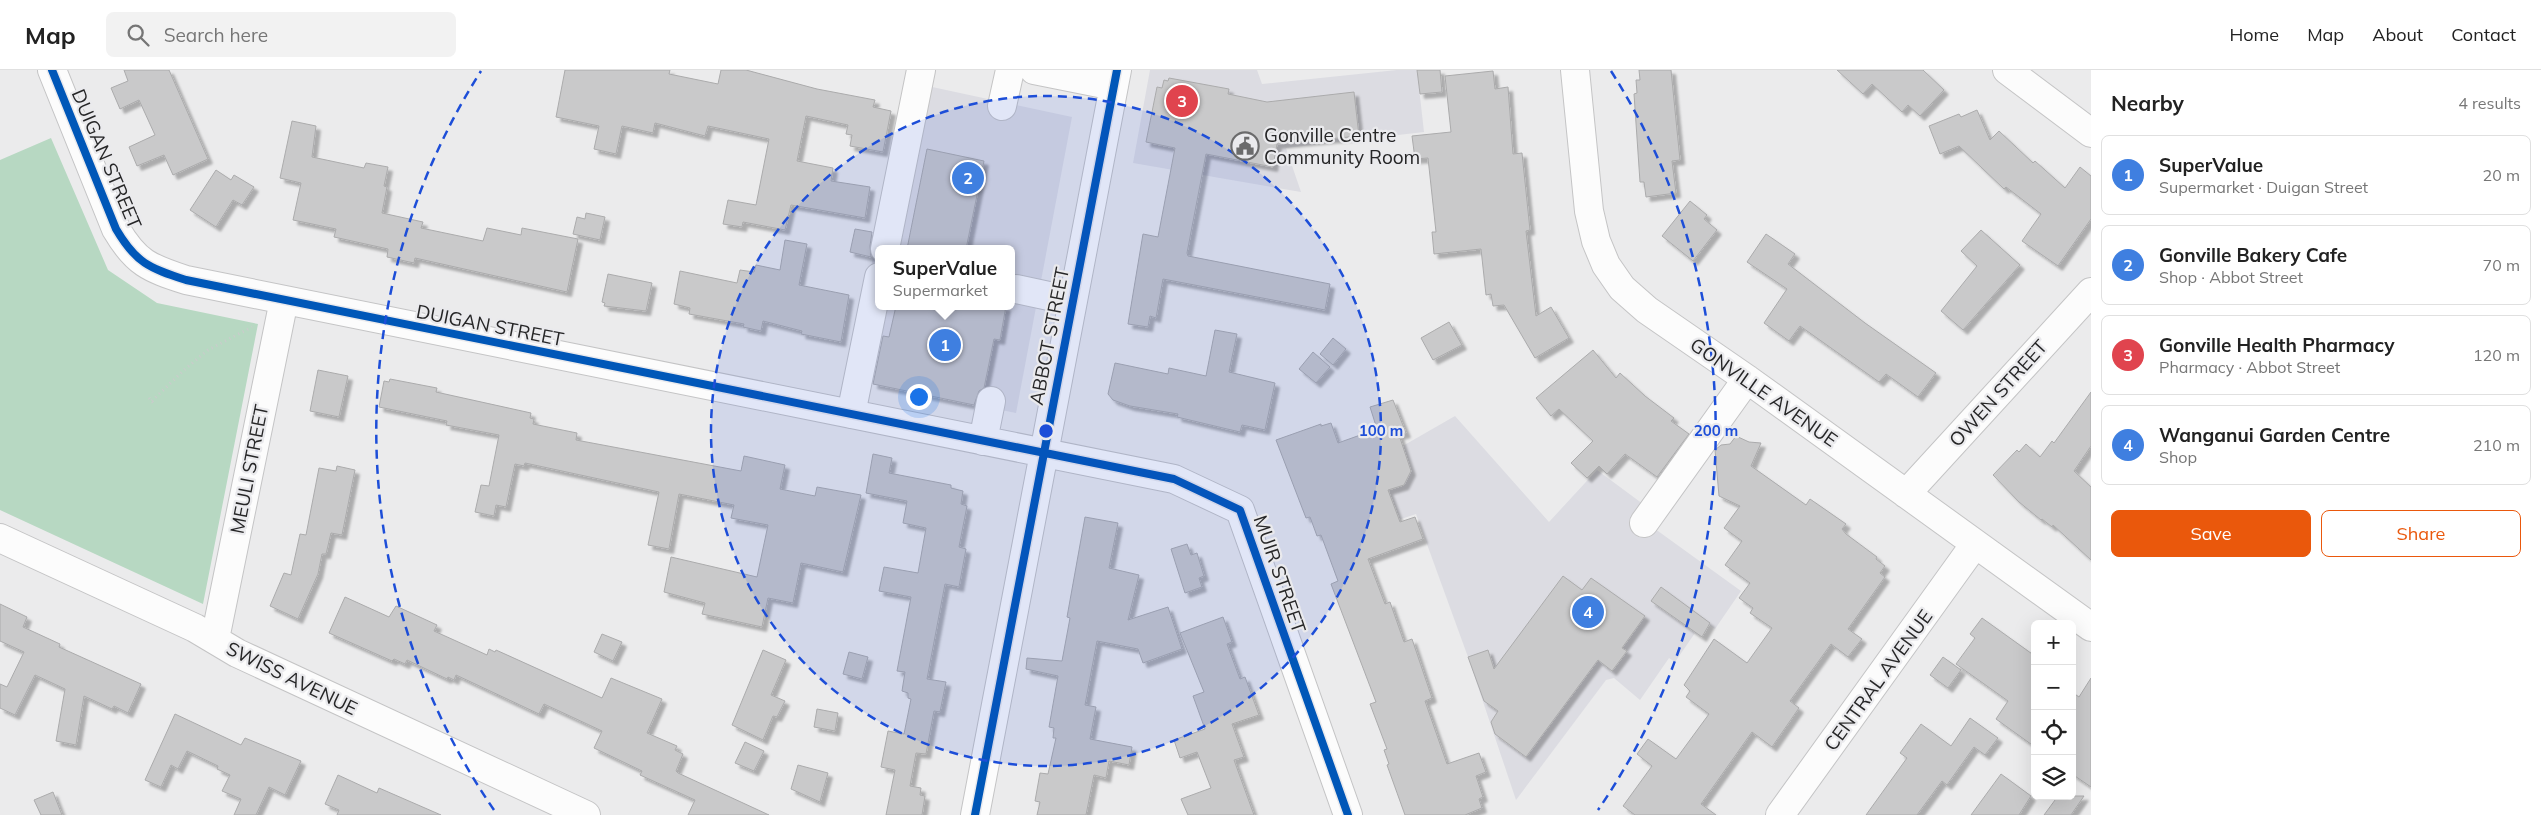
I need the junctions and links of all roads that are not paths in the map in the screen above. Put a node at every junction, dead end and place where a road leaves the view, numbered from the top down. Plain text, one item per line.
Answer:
1 (52, 70) edge
2 (921, 70) edge
3 (1010, 70) edge
4 (1034, 70) edge
5 (1576, 70) edge
6 (2007, 70) edge
7 (1115, 78) edge
8 (1002, 106) dead end
9 (2091, 133) edge
10 (885, 245) edge
11 (1016, 289) dead end
12 (2091, 292) edge
13 (875, 297) edge
14 (1072, 301) junction
15 (282, 310) junction
16 (1747, 379) junction
17 (991, 401) dead end
18 (851, 414) junction
19 (983, 441) junction
20 (1043, 453) junction
21 (1906, 494) junction
22 (1644, 524) dead end
23 (0, 538) edge
24 (1975, 544) junction
25 (2091, 627) edge
26 (215, 639) junction
27 (586, 815) edge
28 (975, 815) edge
29 (1348, 815) edge
30 (1780, 815) edge

1 - 15 street, DUIGAN STREET
2 - 10 street
3 - 8 street
4 - 7 street
5 - 16 street, GONVILLE AVENUE
6 - 9 street
7 - 14 street, ABBOT STREET
11 - 14 street
12 - 21 street, OWEN STREET
13 - 18 street
14 - 20 street, ABBOT STREET
15 - 18 street, DUIGAN STREET
15 - 26 street, MEULI STREET
16 - 21 street, GONVILLE AVENUE
16 - 22 street
17 - 19 street
18 - 19 street, DUIGAN STREET
19 - 20 street, DUIGAN STREET
20 - 28 street, ABBOT STREET
20 - 29 street, MUIR STREET
21 - 24 street, GONVILLE AVENUE
23 - 26 street, SWISS AVENUE
24 - 25 street, GONVILLE AVENUE
24 - 30 street, CENTRAL AVENUE
26 - 27 street, SWISS AVENUE

